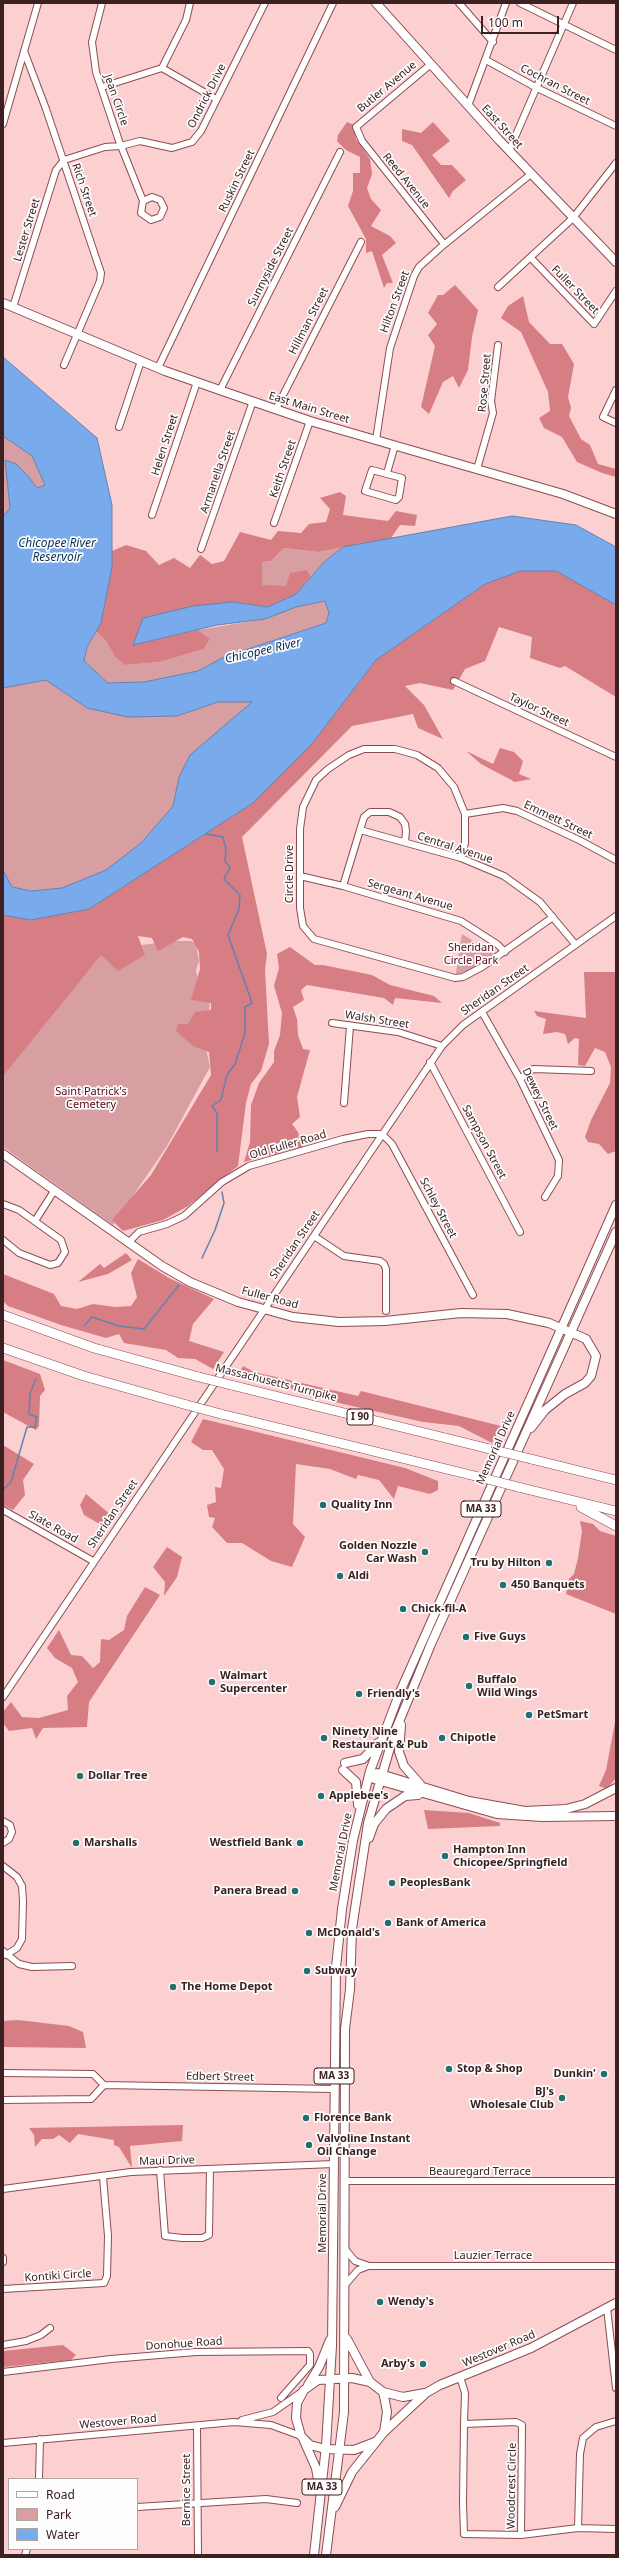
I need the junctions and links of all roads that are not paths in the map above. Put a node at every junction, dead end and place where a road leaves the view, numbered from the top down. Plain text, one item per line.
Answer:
1 (38, 3) edge
2 (102, 3) edge
3 (190, 3) edge
4 (265, 3) edge
5 (333, 3) edge
6 (459, 3) edge
7 (506, 3) edge
8 (520, 3) edge
9 (573, 3) edge
10 (378, 4) edge
11 (564, 25) junction
12 (493, 42) junction
13 (616, 50) edge
14 (24, 51) junction
15 (486, 60) junction
16 (431, 64) junction
17 (162, 68) junction
18 (102, 87) junction
19 (537, 88) junction
20 (216, 99) junction
21 (468, 106) junction
22 (3, 124) edge
23 (616, 126) edge
24 (356, 127) joint
25 (121, 146) junction
26 (340, 152) dead end
27 (509, 152) junction
28 (64, 160) junction
29 (616, 163) edge
30 (531, 174) junction
31 (143, 201) dead end
32 (573, 218) junction
33 (361, 242) dead end
34 (444, 244) junction
35 (531, 258) junction
36 (616, 262) edge
37 (498, 287) dead end
38 (616, 291) edge
39 (3, 303) edge
40 (13, 307) junction
41 (77, 335) junction
42 (498, 345) dead end
43 (141, 361) junction
44 (64, 365) dead end
45 (158, 368) junction
46 (197, 382) junction
47 (220, 390) junction
48 (616, 390) edge
49 (253, 402) junction
50 (276, 410) junction
51 (310, 421) junction
52 (616, 423) edge
53 (119, 427) dead end
54 (376, 440) junction
55 (395, 445) junction
56 (477, 469) junction
57 (387, 473) junction
58 (616, 514) edge
59 (152, 515) dead end
60 (274, 524) dead end
61 (202, 549) dead end
62 (454, 681) dead end
63 (616, 757) edge
64 (465, 814) junction
65 (360, 830) junction
66 (405, 842) junction
67 (461, 858) junction
68 (616, 860) edge
69 (300, 876) junction
70 (343, 886) junction
71 (616, 916) edge
72 (553, 917) junction
73 (575, 944) junction
74 (505, 952) junction
75 (482, 1012) junction
76 (332, 1023) dead end
77 (350, 1026) junction
78 (442, 1046) junction
79 (430, 1062) junction
80 (591, 1071) dead end
81 (520, 1079) junction
82 (344, 1103) dead end
83 (382, 1134) junction
84 (3, 1154) edge
85 (54, 1191) junction
86 (545, 1197) dead end
87 (3, 1204) edge
88 (616, 1205) edge
89 (35, 1221) junction
90 (520, 1232) dead end
91 (616, 1232) edge
92 (314, 1236) junction
93 (3, 1240) edge
94 (128, 1243) junction
95 (473, 1295) dead end
96 (264, 1310) junction
97 (386, 1311) dead end
98 (3, 1315) edge
99 (562, 1328) junction
100 (571, 1332) junction
101 (3, 1348) edge
102 (523, 1438) junction
103 (616, 1480) edge
104 (548, 1495) junction
105 (3, 1510) edge
106 (616, 1511) edge
107 (616, 1526) edge
108 (94, 1561) junction
109 (439, 1605) junction
110 (447, 1610) junction
111 (3, 1697) edge
112 (402, 1715) junction
113 (382, 1738) junction
114 (370, 1774) junction
115 (380, 1778) junction
116 (422, 1786) junction
117 (616, 1788) edge
118 (429, 1796) junction
119 (360, 1815) junction
120 (616, 1816) edge
121 (3, 1821) edge
122 (3, 1842) edge
123 (363, 1854) junction
124 (3, 1866) edge
125 (4, 1953) edge
126 (72, 1966) dead end
127 (347, 2003) junction
128 (335, 2008) junction
129 (346, 2012) junction
130 (3, 2072) edge
131 (104, 2085) junction
132 (334, 2089) junction
133 (3, 2100) edge
134 (334, 2164) junction
135 (210, 2169) junction
136 (160, 2170) junction
137 (103, 2177) junction
138 (344, 2181) junction
139 (616, 2181) edge
140 (3, 2189) edge
141 (345, 2249) junction
142 (3, 2258) edge
143 (3, 2262) edge
144 (369, 2266) junction
145 (616, 2266) edge
146 (345, 2285) junction
147 (3, 2289) edge
148 (616, 2303) edge
149 (607, 2308) junction
150 (50, 2328) dead end
151 (613, 2334) edge
152 (345, 2335) junction
153 (332, 2337) junction
154 (3, 2345) edge
155 (3, 2372) edge
156 (345, 2377) junction
157 (460, 2377) junction
158 (330, 2378) junction
159 (370, 2382) junction
160 (306, 2388) junction
161 (616, 2388) edge
162 (383, 2392) junction
163 (426, 2393) junction
164 (282, 2398) dead end
165 (616, 2421) edge
166 (234, 2422) junction
167 (464, 2424) junction
168 (197, 2426) junction
169 (384, 2432) junction
170 (302, 2438) junction
171 (40, 2439) junction
172 (3, 2442) edge
173 (375, 2442) junction
174 (325, 2449) junction
175 (340, 2451) junction
176 (39, 2478) edge
177 (321, 2495) junction
178 (197, 2502) junction
179 (297, 2503) dead end
180 (138, 2506) edge
181 (332, 2513) junction
182 (578, 2528) junction
183 (616, 2529) edge
184 (521, 2535) junction
185 (198, 2555) edge
186 (314, 2555) edge
187 (326, 2555) edge

1 - 14 street
2 - 18 street, Jean Circle
3 - 17 street
4 - 20 street, Ondrick Drive
5 - 45 street, Ruskin Street
6 - 12 street
7 - 12 street
8 - 11 street
9 - 11 street
10 - 16 main road, East Street
11 - 13 street
11 - 19 street
12 - 15 street
14 - 22 street
14 - 28 street, Rich Street
15 - 19 street, Cochran Street
15 - 21 street
16 - 21 main road, East Street
16 - 24 street, Butler Avenue
17 - 18 street
17 - 20 street
18 - 25 street, Jean Circle
19 - 23 street, Cochran Street
19 - 27 street
20 - 25 street, Ondrick Drive
21 - 27 main road, East Street
24 - 34 street, Reed Avenue
25 - 28 street, Ondrick Drive
25 - 31 street, Jean Circle
26 - 47 street, Sunnyside Street
27 - 30 main road, East Street
28 - 40 street, Lester Street
28 - 41 street, Rich Street
29 - 32 street
30 - 32 main road, East Street
30 - 34 street, Hilton Street
32 - 35 street
32 - 36 main road, East Street
33 - 50 street, Hillman Street
34 - 54 street, Hilton Street
35 - 37 street
35 - 38 street, Fuller Street
39 - 40 main road, East Main Street
40 - 41 main road, East Main Street
41 - 43 main road, East Main Street
41 - 44 street, Rich Street
42 - 56 street, Rose Street
43 - 45 main road, East Main Street
43 - 53 street
45 - 46 main road, East Main Street
46 - 47 main road, East Main Street
46 - 59 street, Helen Street
47 - 49 main road, East Main Street
48 - 52 street
49 - 50 main road, East Main Street
49 - 61 street, Armanella Street
50 - 51 main road, East Main Street
51 - 54 main road, East Main Street
51 - 60 street, Keith Street
54 - 55 main road, East Main Street
55 - 56 main road, East Main Street
55 - 57 street
56 - 58 main road, East Main Street
57 - 57 street
62 - 63 street, Taylor Street
64 - 67 street, Circle Drive
64 - 68 street, Emmett Street
64 - 69 street, Circle Drive
65 - 66 street, Central Avenue
65 - 66 street
65 - 70 street
66 - 67 street, Central Avenue
67 - 72 street, Central Avenue
69 - 70 street, Sergeant Avenue
69 - 74 street, Circle Drive
70 - 74 street, Sergeant Avenue
71 - 73 street, Sheridan Street
72 - 73 street, Central Avenue
72 - 74 street, Circle Drive
73 - 75 street, Sheridan Street
75 - 78 street, Sheridan Street
75 - 81 street, Dewey Street
76 - 77 street, Walsh Street
77 - 78 street, Walsh Street
77 - 82 street
78 - 79 street, Sheridan Street
79 - 83 street, Sheridan Street
79 - 90 street, Sampson Street
80 - 81 street
81 - 86 street, Dewey Street
83 - 92 street, Sheridan Street
83 - 94 street, Old Fuller Road
83 - 95 street, Schley Street
84 - 85 main road, Fuller Road
85 - 89 street
85 - 94 main road, Fuller Road
87 - 89 street
88 - 99 main road, Memorial Drive / MA 33
89 - 93 street
91 - 100 main road, Memorial Drive / MA 33
92 - 96 street, Sheridan Street
92 - 97 street
94 - 96 main road, Fuller Road
96 - 99 main road, Fuller Road
96 - 108 street, Sheridan Street
98 - 103 highway, Massachusetts Turnpike / I 90, bridge
99 - 100 main road, Fuller Road
99 - 109 main road, Memorial Drive / MA 33
100 - 102 main road, Memorial Drive / MA 33
100 - 102 main road, Fuller Road
101 - 104 highway, bridge
102 - 110 main road, Memorial Drive / MA 33
104 - 106 highway
104 - 107 highway
105 - 108 street, Slate Road
108 - 111 street, Sheridan Street
109 - 110 main road
109 - 113 main road, Memorial Drive / MA 33
110 - 112 main road, Memorial Drive / MA 33
112 - 115 main road, Memorial Drive / MA 33
112 - 116 main road
113 - 114 main road, Memorial Drive / MA 33
113 - 119 main road
114 - 115 main road
114 - 119 main road, Memorial Drive / MA 33
115 - 116 main road
115 - 118 main road
115 - 123 main road, Memorial Drive / MA 33
116 - 117 main road
118 - 120 main road
118 - 123 main road
119 - 128 main road, Memorial Drive / MA 33
121 - 122 street
123 - 127 main road, Memorial Drive / MA 33
124 - 125 street
125 - 126 street
127 - 128 main road
127 - 129 main road, Memorial Drive / MA 33
128 - 129 main road
128 - 132 main road, Memorial Drive / MA 33
129 - 138 main road, Memorial Drive / MA 33
130 - 131 street
131 - 132 street, Edbert Street
131 - 133 street
132 - 134 main road, Memorial Drive / MA 33
134 - 135 street, Maui Drive
134 - 153 main road, Memorial Drive / MA 33
135 - 136 street, Maui Drive
135 - 136 street
136 - 137 street, Maui Drive
137 - 140 street, Maui Drive
137 - 147 street, Kontiki Circle
138 - 139 street, Beauregard Terrace
138 - 141 main road, Memorial Drive / MA 33
141 - 144 street, Lauzier Terrace
141 - 146 main road, Memorial Drive / MA 33
142 - 143 street
144 - 145 street, Lauzier Terrace
144 - 146 street
146 - 152 main road, Memorial Drive / MA 33
148 - 149 main road, Westover Road
149 - 151 street
149 - 157 main road, Westover Road
150 - 154 street
151 - 161 street
152 - 156 main road, Memorial Drive / MA 33
152 - 159 main road
153 - 158 main road, Memorial Drive / MA 33
153 - 160 main road
155 - 164 street, Donohue Road
156 - 158 main road
156 - 159 main road
156 - 175 main road, Memorial Drive / MA 33
157 - 163 main road, Westover Road
157 - 167 street, Woodcrest Circle
158 - 160 main road
158 - 174 main road, Memorial Drive / MA 33
159 - 162 main road
160 - 166 street, Westover Road
160 - 170 main road
162 - 163 main road, Westover Road
162 - 169 main road
163 - 169 main road, Westover Road
165 - 182 street
166 - 168 street, Westover Road
166 - 170 street, Westover Road
167 - 184 street, Woodcrest Circle
167 - 184 street, Woodcrest Circle
168 - 171 street, Westover Road
168 - 178 street, Bernice Street
169 - 173 main road, Westover Road
170 - 174 main road
170 - 177 main road
171 - 172 street, Westover Road
171 - 176 street
173 - 175 main road
173 - 181 main road, Westover Road
174 - 175 main road
174 - 177 main road, Memorial Drive / MA 33
175 - 181 main road, Memorial Drive / MA 33
177 - 186 main road, Memorial Drive / MA 33
178 - 179 street
178 - 180 street
178 - 185 street, Bernice Street
181 - 187 main road, Memorial Drive / MA 33
182 - 183 street
182 - 184 street

